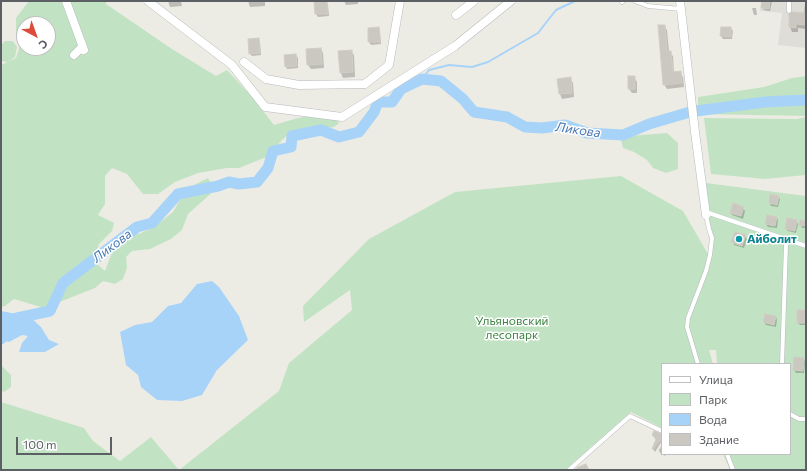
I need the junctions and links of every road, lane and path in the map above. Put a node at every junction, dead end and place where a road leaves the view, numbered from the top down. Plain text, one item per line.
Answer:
1 (66, 1) edge
2 (148, 1) edge
3 (400, 1) edge
4 (474, 1) edge
5 (511, 1) edge
6 (636, 1) edge
7 (789, 1) edge
8 (681, 5) edge
9 (789, 10) dead end
10 (456, 15) dead end
11 (74, 55) dead end
12 (244, 62) dead end
13 (706, 214) junction
14 (784, 238) junction
15 (806, 246) edge
16 (698, 363) edge
17 (782, 363) edge
18 (791, 415) edge
19 (806, 419) edge
20 (661, 432) edge
21 (727, 455) edge
22 (568, 470) edge
23 (733, 470) edge

1 - 11 street
2 - 5 street
3 - 12 street
4 - 10 street
6 - 8 lane
7 - 9 lane
8 - 13 street
13 - 14 lane
13 - 16 lane
14 - 15 lane
14 - 17 lane
18 - 19 lane
20 - 22 lane
21 - 23 lane

